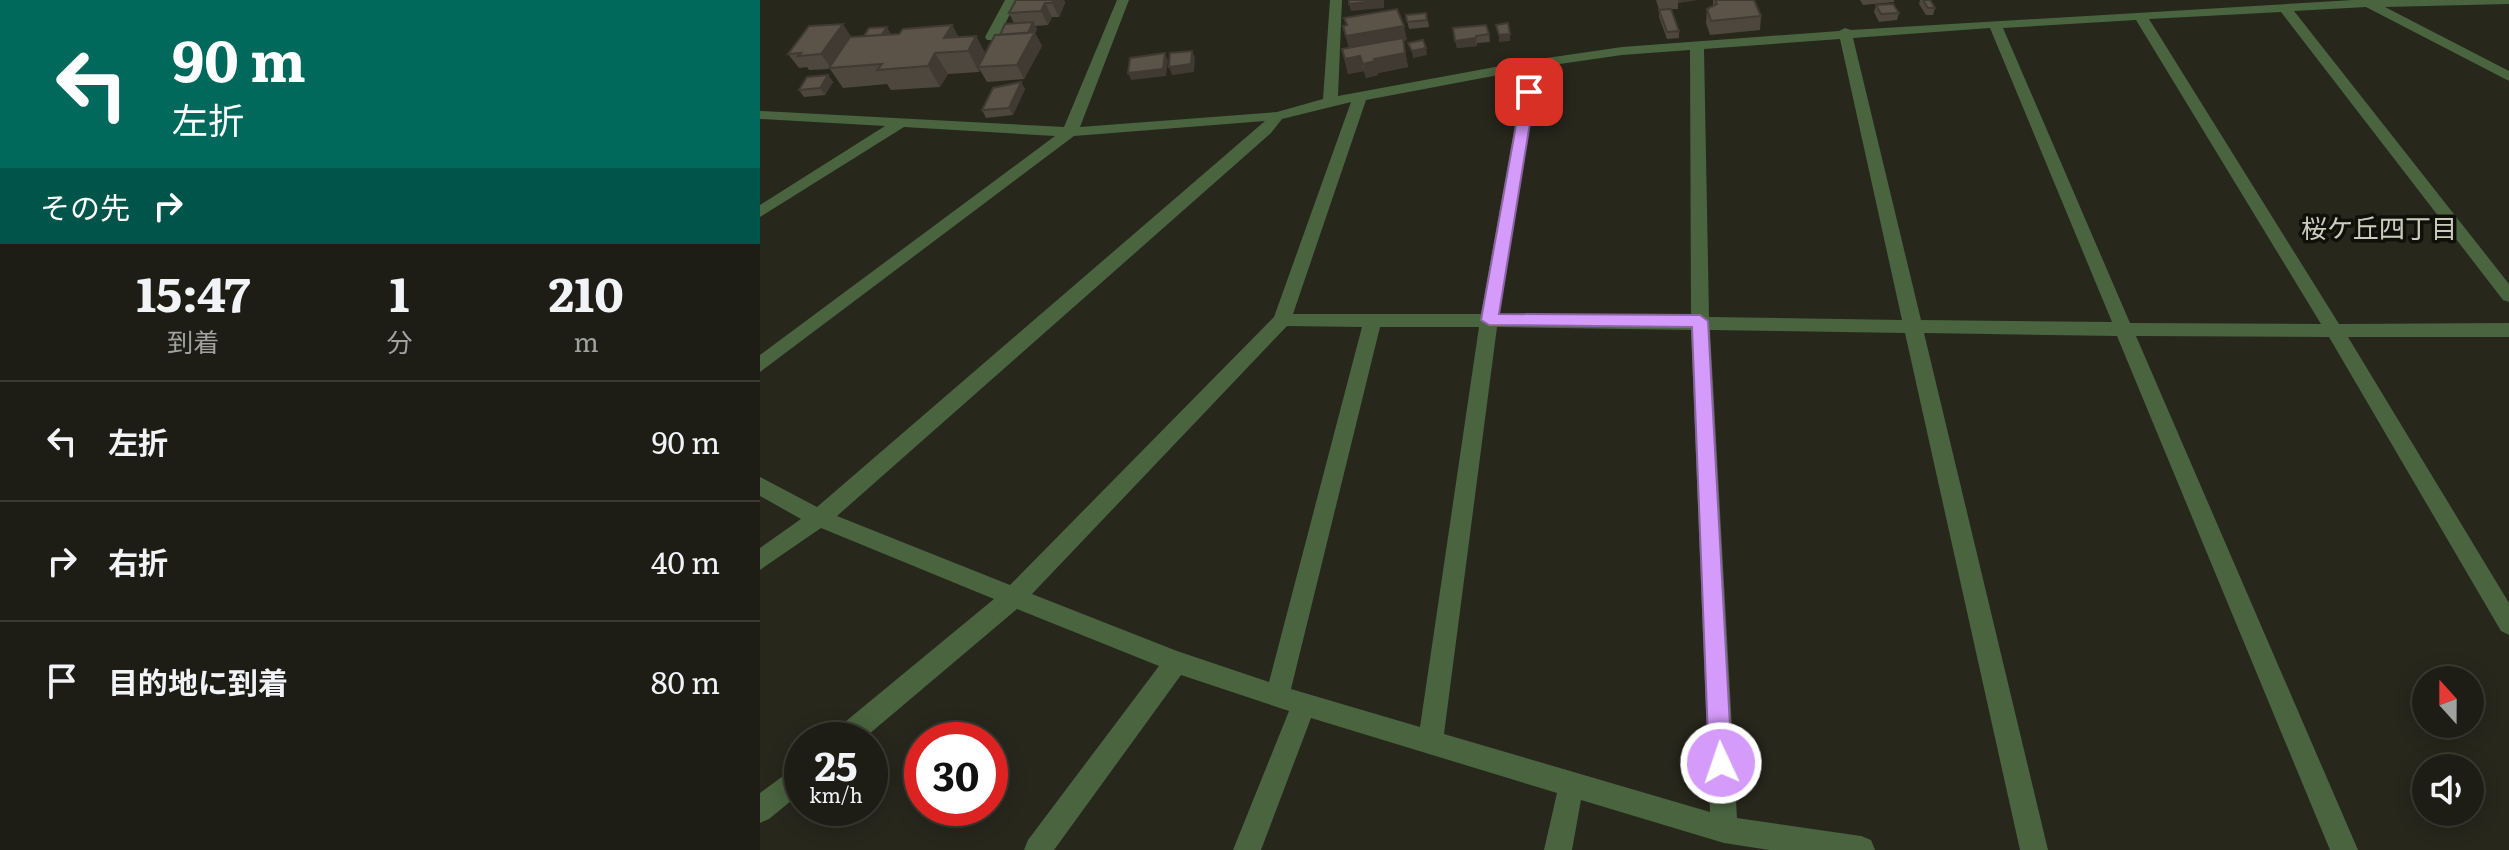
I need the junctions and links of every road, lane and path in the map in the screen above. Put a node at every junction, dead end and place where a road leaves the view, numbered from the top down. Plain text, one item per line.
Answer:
1 (1011, 0) edge
2 (1123, 0) edge
3 (1336, 0) edge
4 (2509, 0) edge
5 (2366, 2) edge
6 (2285, 8) junction
7 (2140, 16) junction
8 (1995, 24) junction
9 (1845, 32) junction
10 (992, 37) edge
11 (1697, 45) junction
12 (1533, 64) junction
13 (2508, 77) edge
14 (1360, 97) junction
15 (1330, 102) junction
16 (760, 115) edge
17 (1277, 116) junction
18 (901, 123) junction
19 (1070, 132) junction
20 (760, 212) edge
21 (2509, 296) edge
22 (1282, 320) junction
23 (1373, 320) junction
24 (1489, 320) junction
25 (1700, 321) junction
26 (1913, 325) junction
27 (2125, 329) junction
28 (2509, 330) edge
29 (2335, 332) junction
30 (760, 365) edge
31 (760, 486) edge
32 (819, 518) junction
33 (760, 560) edge
34 (1014, 597) junction
35 (2509, 624) edge
36 (1176, 662) junction
37 (1277, 696) junction
38 (1304, 704) junction
39 (865, 722) edge
40 (1430, 743) junction
41 (1571, 786) junction
42 (784, 790) edge
43 (760, 810) edge
44 (1724, 830) junction
45 (1038, 850) edge
46 (1247, 850) edge
47 (1558, 850) edge
48 (1861, 850) edge
49 (2034, 850) edge
50 (2344, 850) edge

1 - 10 street
2 - 19 street
3 - 15 street
4 - 5 street
5 - 6 street
5 - 13 street
6 - 7 street
6 - 21 street
7 - 8 street
7 - 29 street
8 - 9 street
8 - 27 street
9 - 11 street
9 - 26 street
11 - 12 street
11 - 25 street
12 - 14 street
12 - 24 street
14 - 15 street
14 - 22 street
15 - 17 street
16 - 18 street
17 - 19 street
17 - 32 street
18 - 19 street
18 - 20 street
19 - 30 street
22 - 23 street
22 - 34 street
23 - 24 street
23 - 37 street
24 - 25 street
24 - 40 street
25 - 26 street
25 - 44 street
26 - 27 street
26 - 49 street
27 - 29 street
27 - 50 street
28 - 29 street
29 - 35 street
31 - 32 street
32 - 33 street
32 - 34 street
34 - 36 street
34 - 39 street
36 - 37 street
36 - 45 street
37 - 38 street
38 - 40 street
38 - 46 street
40 - 41 street
41 - 44 street
41 - 47 street
42 - 43 street
44 - 48 street

